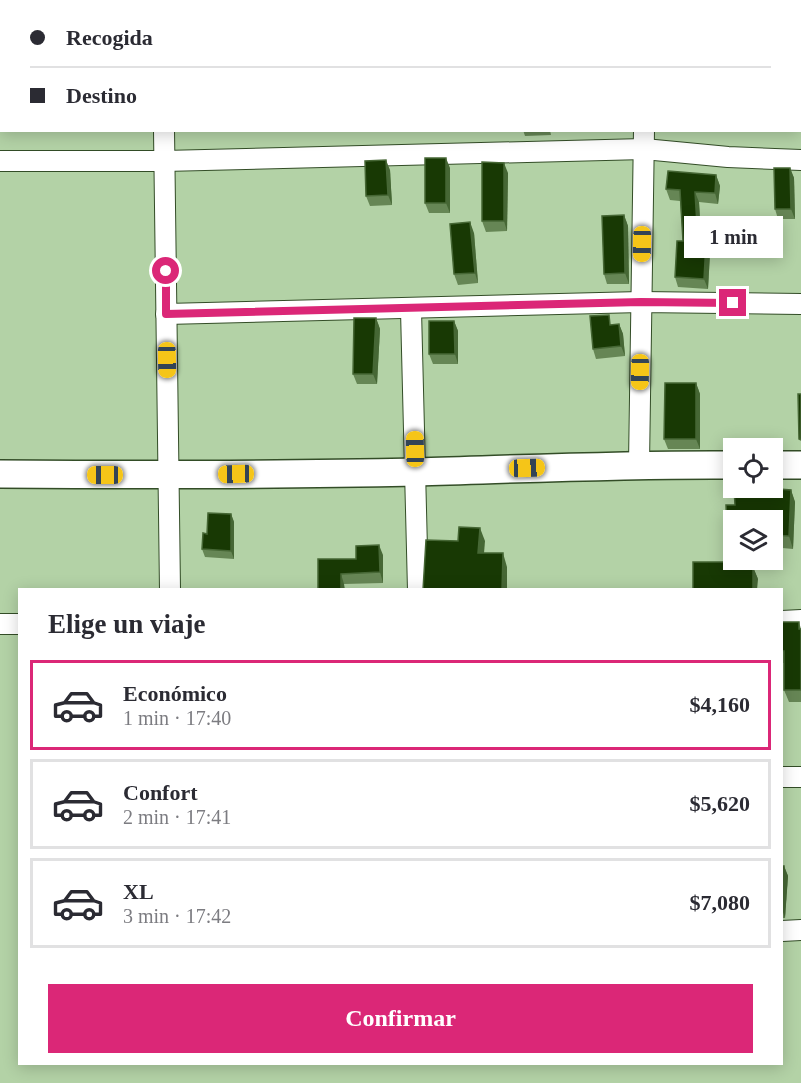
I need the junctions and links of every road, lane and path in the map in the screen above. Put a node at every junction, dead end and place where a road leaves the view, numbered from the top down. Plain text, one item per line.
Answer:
1 (164, 132) edge
2 (644, 140) edge
3 (0, 160) edge
4 (801, 160) edge
5 (164, 161) junction
6 (641, 302) junction
7 (801, 304) edge
8 (411, 310) junction
9 (166, 314) junction
10 (639, 464) junction
11 (723, 465) edge
12 (783, 465) edge
13 (801, 465) edge
14 (415, 472) junction
15 (0, 474) edge
16 (168, 475) junction
17 (170, 588) edge
18 (418, 588) edge
19 (801, 620) edge
20 (783, 621) edge
21 (0, 624) edge
22 (18, 624) edge
23 (783, 777) edge
24 (801, 777) edge
25 (801, 930) edge
26 (783, 931) edge

1 - 5 street
2 - 4 street
2 - 5 street
2 - 6 street
3 - 5 street
5 - 9 street
6 - 7 street
6 - 8 street
6 - 10 street
8 - 9 street
8 - 14 street
9 - 16 street
10 - 11 street
10 - 14 street
12 - 13 street
14 - 16 street
14 - 18 street
15 - 16 street
16 - 17 street
19 - 20 street
21 - 22 street
23 - 24 street
25 - 26 street

